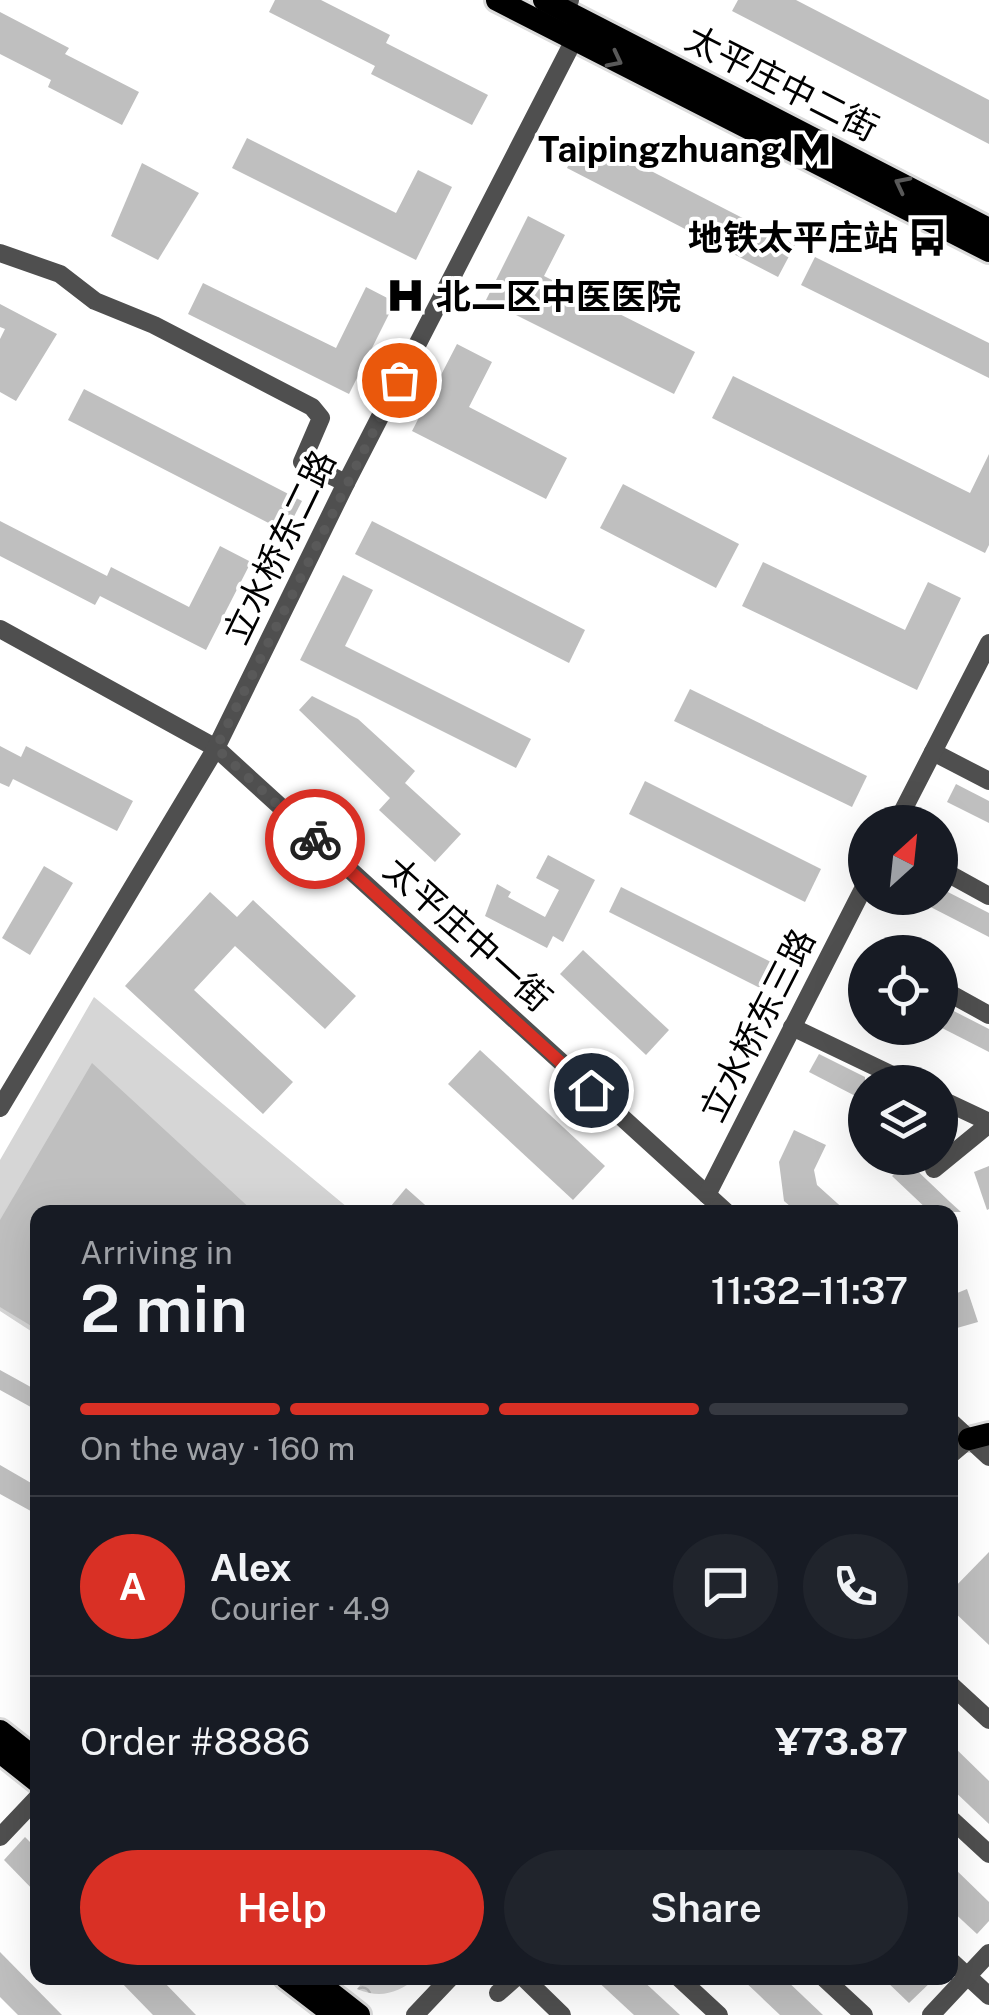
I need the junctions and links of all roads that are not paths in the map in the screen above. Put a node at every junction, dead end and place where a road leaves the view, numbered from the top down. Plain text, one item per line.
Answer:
1 (497, 0) edge
2 (544, 0) edge
3 (568, 5) edge
4 (574, 40) junction
5 (989, 229) edge
6 (989, 251) edge
7 (0, 252) edge
8 (346, 483) junction
9 (0, 629) edge
10 (989, 643) edge
11 (216, 748) junction
12 (933, 752) junction
13 (989, 781) edge
14 (906, 805) edge
15 (958, 879) edge
16 (989, 896) edge
17 (850, 915) edge
18 (958, 998) edge
19 (989, 1015) edge
20 (792, 1027) junction
21 (871, 1065) edge
22 (0, 1108) edge
23 (958, 1108) edge
24 (989, 1123) edge
25 (958, 1149) edge
26 (707, 1195) junction
27 (718, 1205) edge
28 (958, 1425) edge
29 (982, 1437) edge
30 (958, 1450) edge
31 (989, 1457) edge
32 (958, 1691) edge
33 (989, 1720) edge
34 (0, 1731) edge
35 (0, 1752) edge
36 (30, 1755) edge
37 (30, 1776) edge
38 (30, 1805) edge
39 (958, 1825) edge
40 (0, 1836) edge
41 (989, 1854) edge
42 (989, 1953) edge
43 (958, 1967) edge
44 (968, 1976) junction
45 (295, 1985) edge
46 (320, 1985) edge
47 (443, 1985) edge
48 (507, 1985) edge
49 (531, 1985) edge
50 (687, 1985) edge
51 (832, 1985) edge
52 (498, 1993) dead end
53 (989, 1996) edge
54 (334, 2015) edge
55 (359, 2015) edge
56 (415, 2015) edge
57 (562, 2015) edge
58 (719, 2015) edge
59 (864, 2015) edge
60 (931, 2015) edge

1 - 4 main road, 太平庄中二街
2 - 3 main road, 太平庄中二街
3 - 4 street
5 -> 3 main road, 太平庄中二街
4 -> 6 main road, 太平庄中二街
4 - 8 street, 立水桥东二路
7 - 8 street
8 - 11 street, 立水桥东二路
9 - 11 street, 太平庄中一街
10 - 12 street
11 - 22 street, 立水桥东二路
11 - 26 street, 太平庄中一街
12 - 13 street
12 - 14 street
15 - 16 street
17 - 20 street, 立水桥东三路
18 - 19 street
20 - 21 street
20 - 26 street, 立水桥东三路
23 - 24 street
24 - 25 street
26 - 27 street, 太平庄中一街
28 - 29 street
29 - 30 street
29 - 31 street
32 - 33 street
34 - 36 main road
35 - 37 main road
38 - 40 street
39 - 41 street
42 - 44 street
43 - 44 street
44 - 53 street
44 - 60 street
45 - 54 main road
46 - 55 main road
47 - 56 street
48 - 52 street
49 - 57 street
50 - 58 street
51 - 59 street

